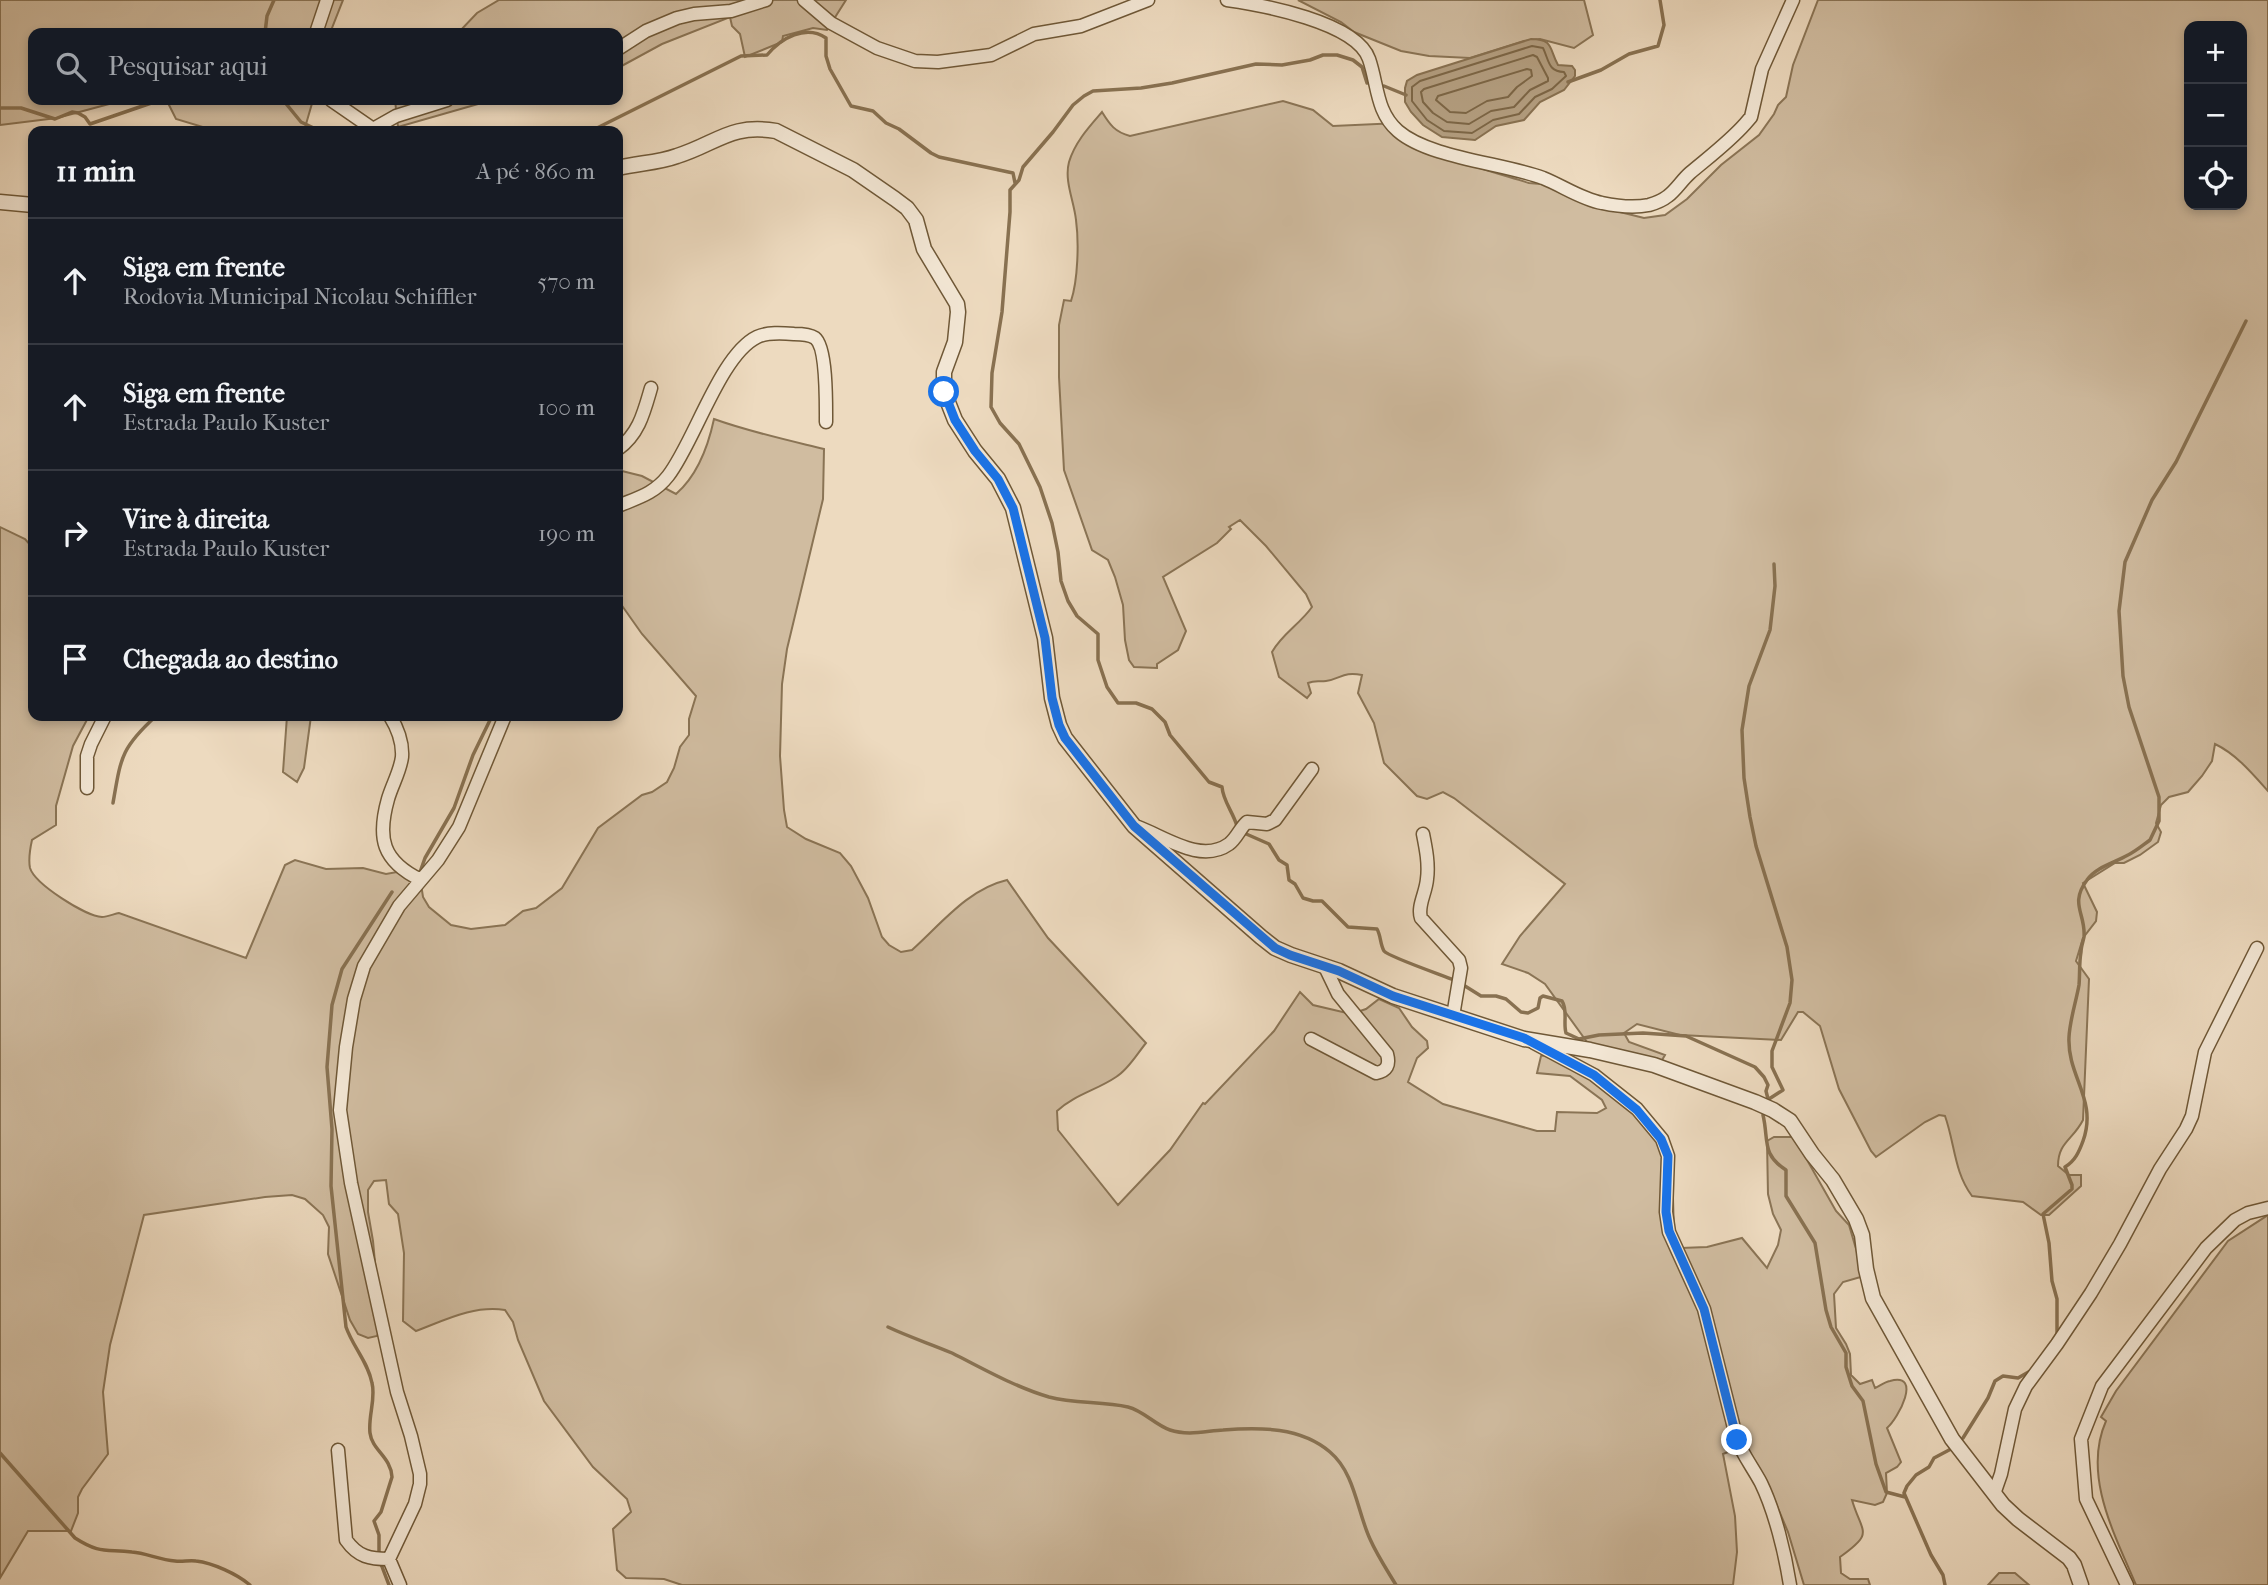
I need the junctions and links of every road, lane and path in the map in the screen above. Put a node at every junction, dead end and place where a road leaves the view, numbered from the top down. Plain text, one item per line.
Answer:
1 (327, 0) edge
2 (766, 0) edge
3 (804, 0) edge
4 (1148, 0) edge
5 (1227, 0) edge
6 (1793, 0) edge
7 (318, 28) edge
8 (623, 46) edge
9 (338, 105) edge
10 (431, 105) edge
11 (367, 126) edge
12 (380, 126) edge
13 (623, 167) edge
14 (0, 202) edge
15 (28, 205) edge
16 (651, 388) dead end
17 (826, 422) dead end
18 (623, 444) edge
19 (623, 504) edge
20 (103, 721) edge
21 (392, 721) edge
22 (503, 721) edge
23 (1312, 769) dead end
24 (87, 788) dead end
25 (1134, 826) junction
26 (1423, 834) dead end
27 (421, 880) junction
28 (2257, 948) dead end
29 (1325, 967) junction
30 (1453, 1016) junction
31 (1524, 1038) junction
32 (1311, 1039) dead end
33 (2268, 1208) edge
34 (338, 1450) dead end
35 (1994, 1494) junction
36 (389, 1559) junction
37 (400, 1585) edge
38 (1790, 1585) edge
39 (2081, 1585) edge
40 (2127, 1585) edge

1 - 7 street
2 - 8 street
3 - 4 street
5 - 6 street
9 - 11 street
10 - 12 street
13 - 25 street
14 - 15 street
16 - 18 street
17 - 19 street
20 - 24 street
21 - 27 street
22 - 27 street
23 - 25 street
25 - 29 street
26 - 30 street
27 - 36 street
28 - 35 street
29 - 30 street
29 - 32 street
30 - 31 street
31 - 35 street
31 - 38 street
33 - 40 street
34 - 36 street
35 - 39 street
36 - 37 street

